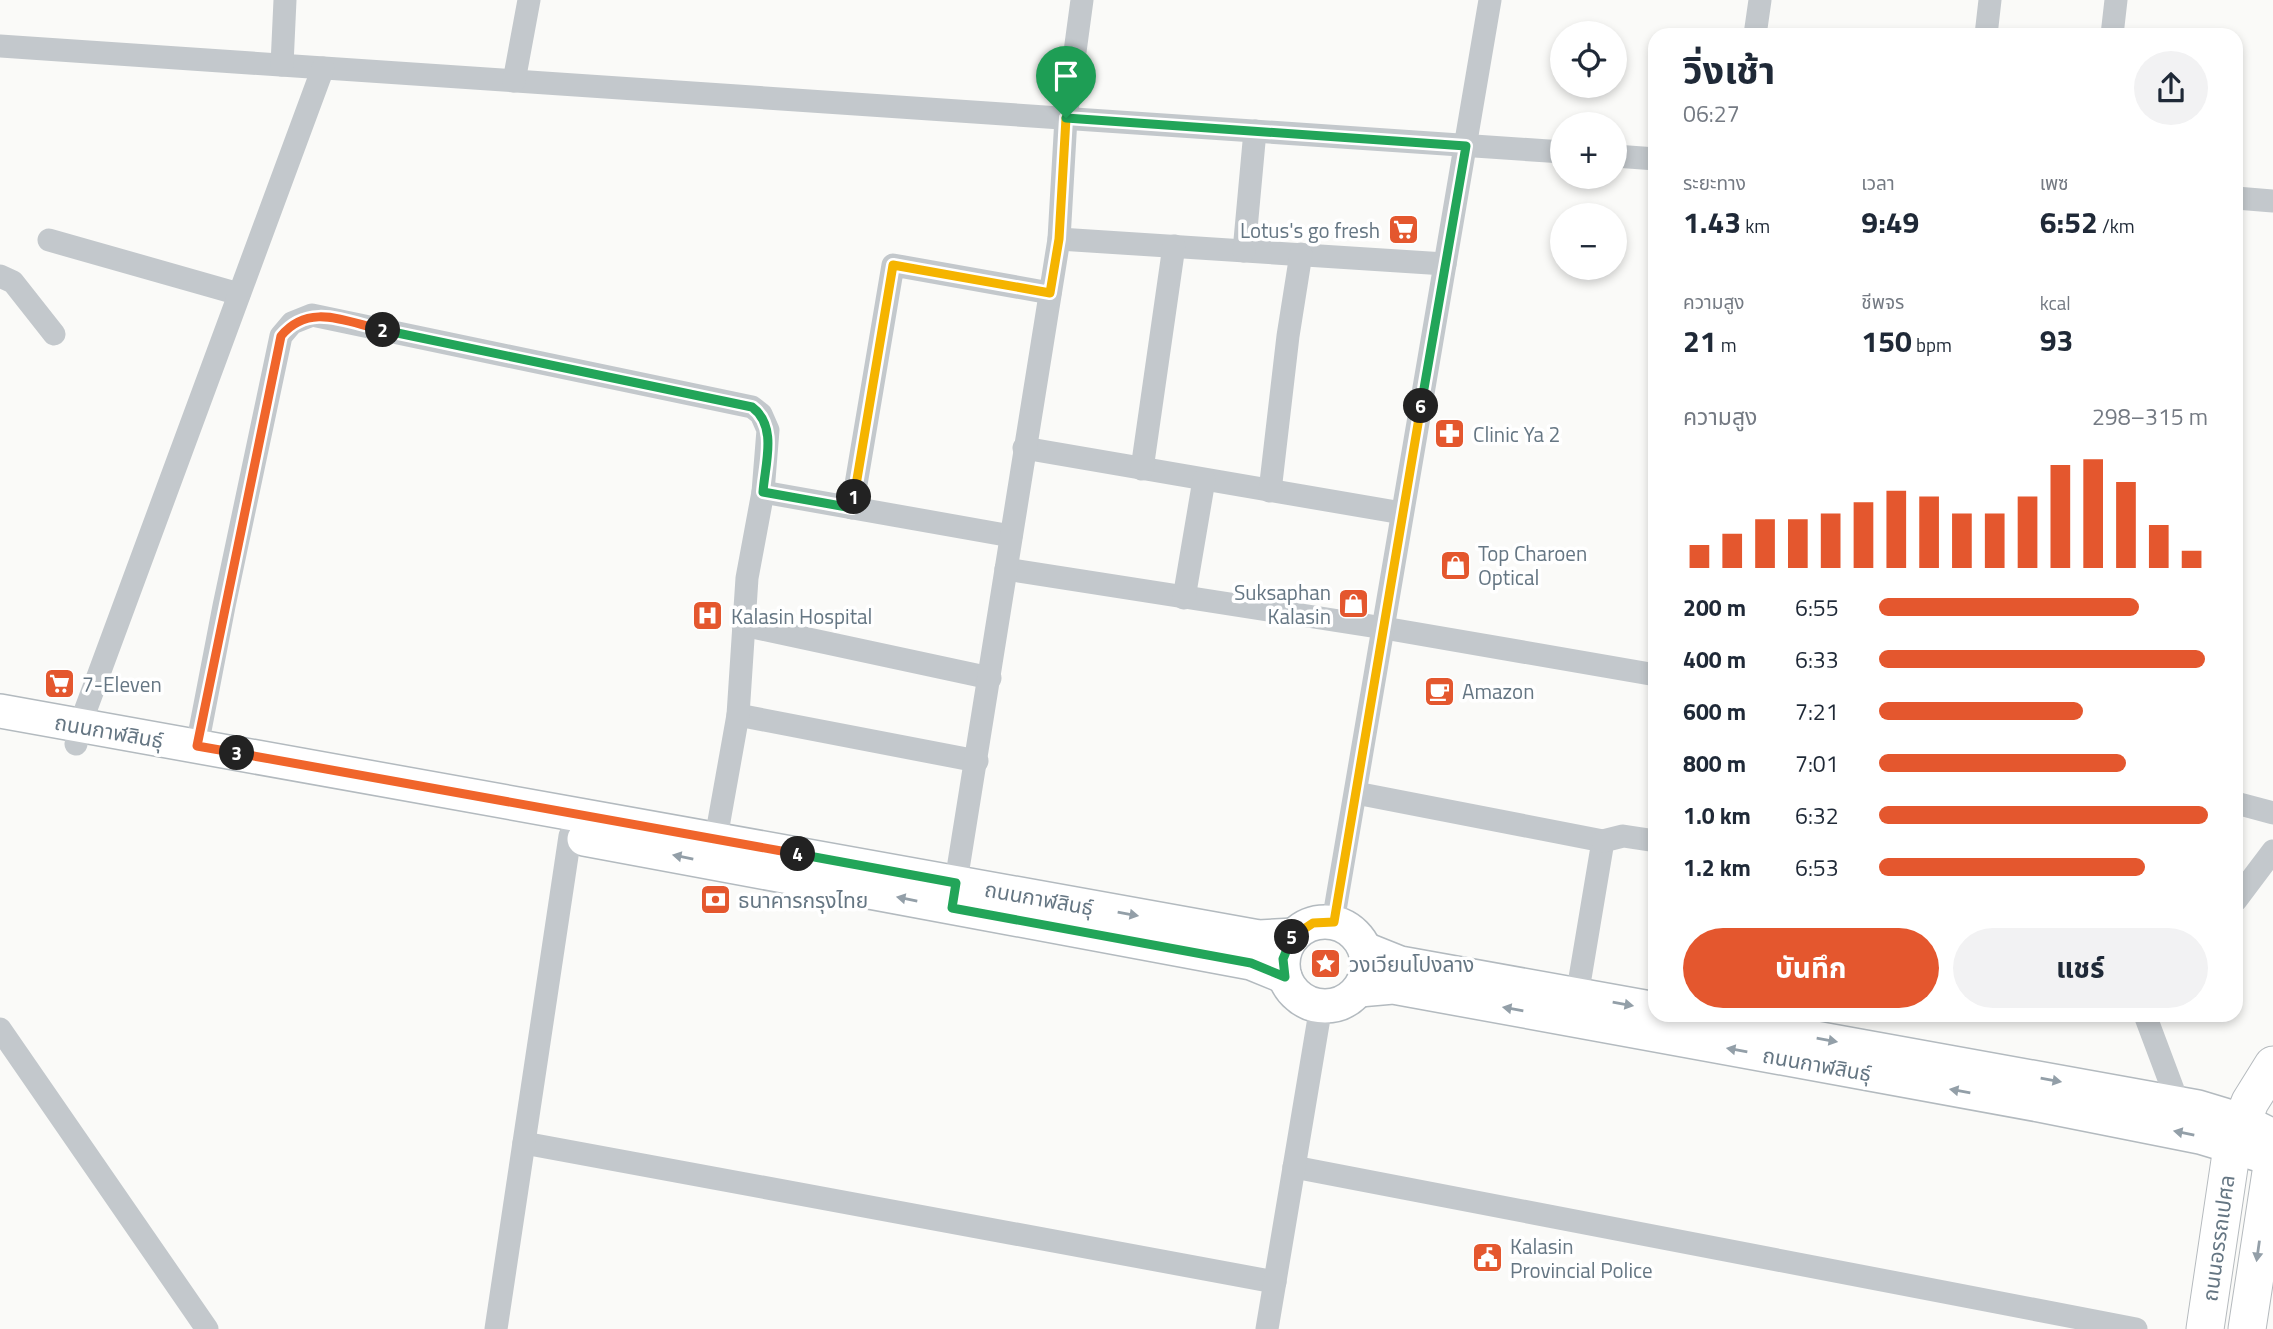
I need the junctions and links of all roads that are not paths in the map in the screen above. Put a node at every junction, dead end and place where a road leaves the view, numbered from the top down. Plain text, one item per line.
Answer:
1 (285, 0) edge
2 (529, 0) edge
3 (1082, 0) edge
4 (1490, 0) edge
5 (1760, 0) edge
6 (1990, 0) edge
7 (2116, 0) edge
8 (1756, 28) edge
9 (1987, 28) edge
10 (2113, 28) edge
11 (0, 46) edge
12 (282, 65) junction
13 (323, 68) junction
14 (514, 81) junction
15 (1066, 118) junction
16 (1255, 131) junction
17 (1466, 146) junction
18 (1550, 151) edge
19 (1627, 157) edge
20 (1648, 158) edge
21 (2243, 199) edge
22 (2273, 201) edge
23 (1059, 239) junction
24 (50, 240) dead end
25 (1174, 246) junction
26 (1244, 251) junction
27 (1301, 254) junction
28 (1445, 264) junction
29 (0, 276) edge
30 (1050, 293) junction
31 (239, 294) junction
32 (54, 334) dead end
33 (1024, 448) junction
34 (1142, 469) junction
35 (1204, 480) junction
36 (1270, 491) junction
37 (763, 492) junction
38 (852, 508) junction
39 (1402, 513) junction
40 (1011, 536) junction
41 (1006, 569) junction
42 (1184, 598) junction
43 (743, 625) junction
44 (1384, 628) junction
45 (1648, 674) edge
46 (990, 678) junction
47 (0, 711) edge
48 (738, 715) junction
49 (0, 729) edge
50 (78, 735) junction
51 (197, 746) junction
52 (977, 761) junction
53 (1356, 793) junction
54 (2243, 805) edge
55 (2273, 813) edge
56 (570, 836) junction
57 (716, 838) junction
58 (1648, 840) edge
59 (1603, 841) junction
60 (2273, 852) edge
61 (2243, 891) edge
62 (954, 895) junction
63 (1334, 922) junction
64 (1294, 935) junction
65 (1365, 949) junction
66 (1285, 977) junction
67 (1359, 990) junction
68 (1577, 996) junction
69 (1321, 1006) junction
70 (1648, 1013) edge
71 (1648, 1016) edge
72 (1684, 1022) edge
73 (1689, 1022) edge
74 (2148, 1022) edge
75 (0, 1029) edge
76 (2273, 1065) edge
77 (2178, 1103) junction
78 (2249, 1134) edge
79 (524, 1143) junction
80 (2273, 1159) edge
81 (1294, 1167) junction
82 (1275, 1282) junction
83 (207, 1329) edge
84 (496, 1329) edge
85 (1267, 1329) edge
86 (2136, 1329) edge
87 (2205, 1329) edge
88 (2247, 1329) edge

1 - 12 street
2 - 14 street
3 - 15 street
4 - 17 street
5 - 8 street
6 - 9 street
7 - 10 street
11 - 12 street
12 - 13 street
13 - 14 street
13 - 31 street
14 - 15 street
15 - 16 street
15 - 23 street
16 - 17 street
16 - 26 street
17 - 18 street
17 - 28 street
19 - 20 street
21 - 22 street
23 - 25 street
23 - 30 street
24 - 31 street
25 - 26 street
25 - 34 street
26 - 27 street
27 - 28 street
27 - 36 street
28 - 39 street
29 - 32 street
30 - 33 street
30 - 38 street
31 - 50 street
33 - 34 street
33 - 40 street
34 - 35 street
35 - 36 street
35 - 42 street
36 - 39 street
37 - 38 street
37 - 43 street
37 - 51 street
38 - 40 street
39 - 44 street
40 - 41 street
41 - 42 street
41 - 46 street
42 - 44 street
43 - 46 street
43 - 48 street
44 - 45 street
44 - 53 street
46 - 52 street
47 - 50 main road, ถนนกาฬสินธุ์
48 - 52 street
48 - 57 street
49 - 50 main road, ถนนกาฬสินธุ์
50 - 51 main road, ถนนกาฬสินธุ์
50 - 56 main road, ถนนกาฬสินธุ์
51 - 57 main road, ถนนกาฬสินธุ์
52 - 62 street
53 - 59 street
53 - 63 street
54 - 55 street
62 -> 56 main road, ถนนกาฬสินธุ์
56 - 79 street
57 - 62 main road, ถนนกาฬสินธุ์
58 - 59 street
59 - 68 street
60 - 61 street
62 -> 64 main road, ถนนกาฬสินธุ์
62 - 66 main road, ถนนกาฬสินธุ์
63 - 64 main road
63 - 65 main road
64 - 66 main road
65 - 67 main road
65 - 68 main road, ถนนกาฬสินธุ์
66 - 69 main road
67 - 69 main road
71 -> 67 main road, ถนนกาฬสินธุ์
68 -> 70 main road, ถนนกาฬสินธุ์
69 - 81 street
78 -> 72 main road, ถนนกาฬสินธุ์
73 -> 77 main road, ถนนกาฬสินธุ์
74 - 77 street
75 - 83 street
76 - 78 main road
77 - 78 main road, ถนนกาฬสินธุ์
78 - 80 main road, ถนนกาฬสินธุ์
78 - 87 main road, ถนนอรรถเปศล
79 - 82 street
79 - 84 street
80 -> 88 main road, ถนนอรรถเปศล
81 - 82 street
81 - 86 street
82 - 85 street

